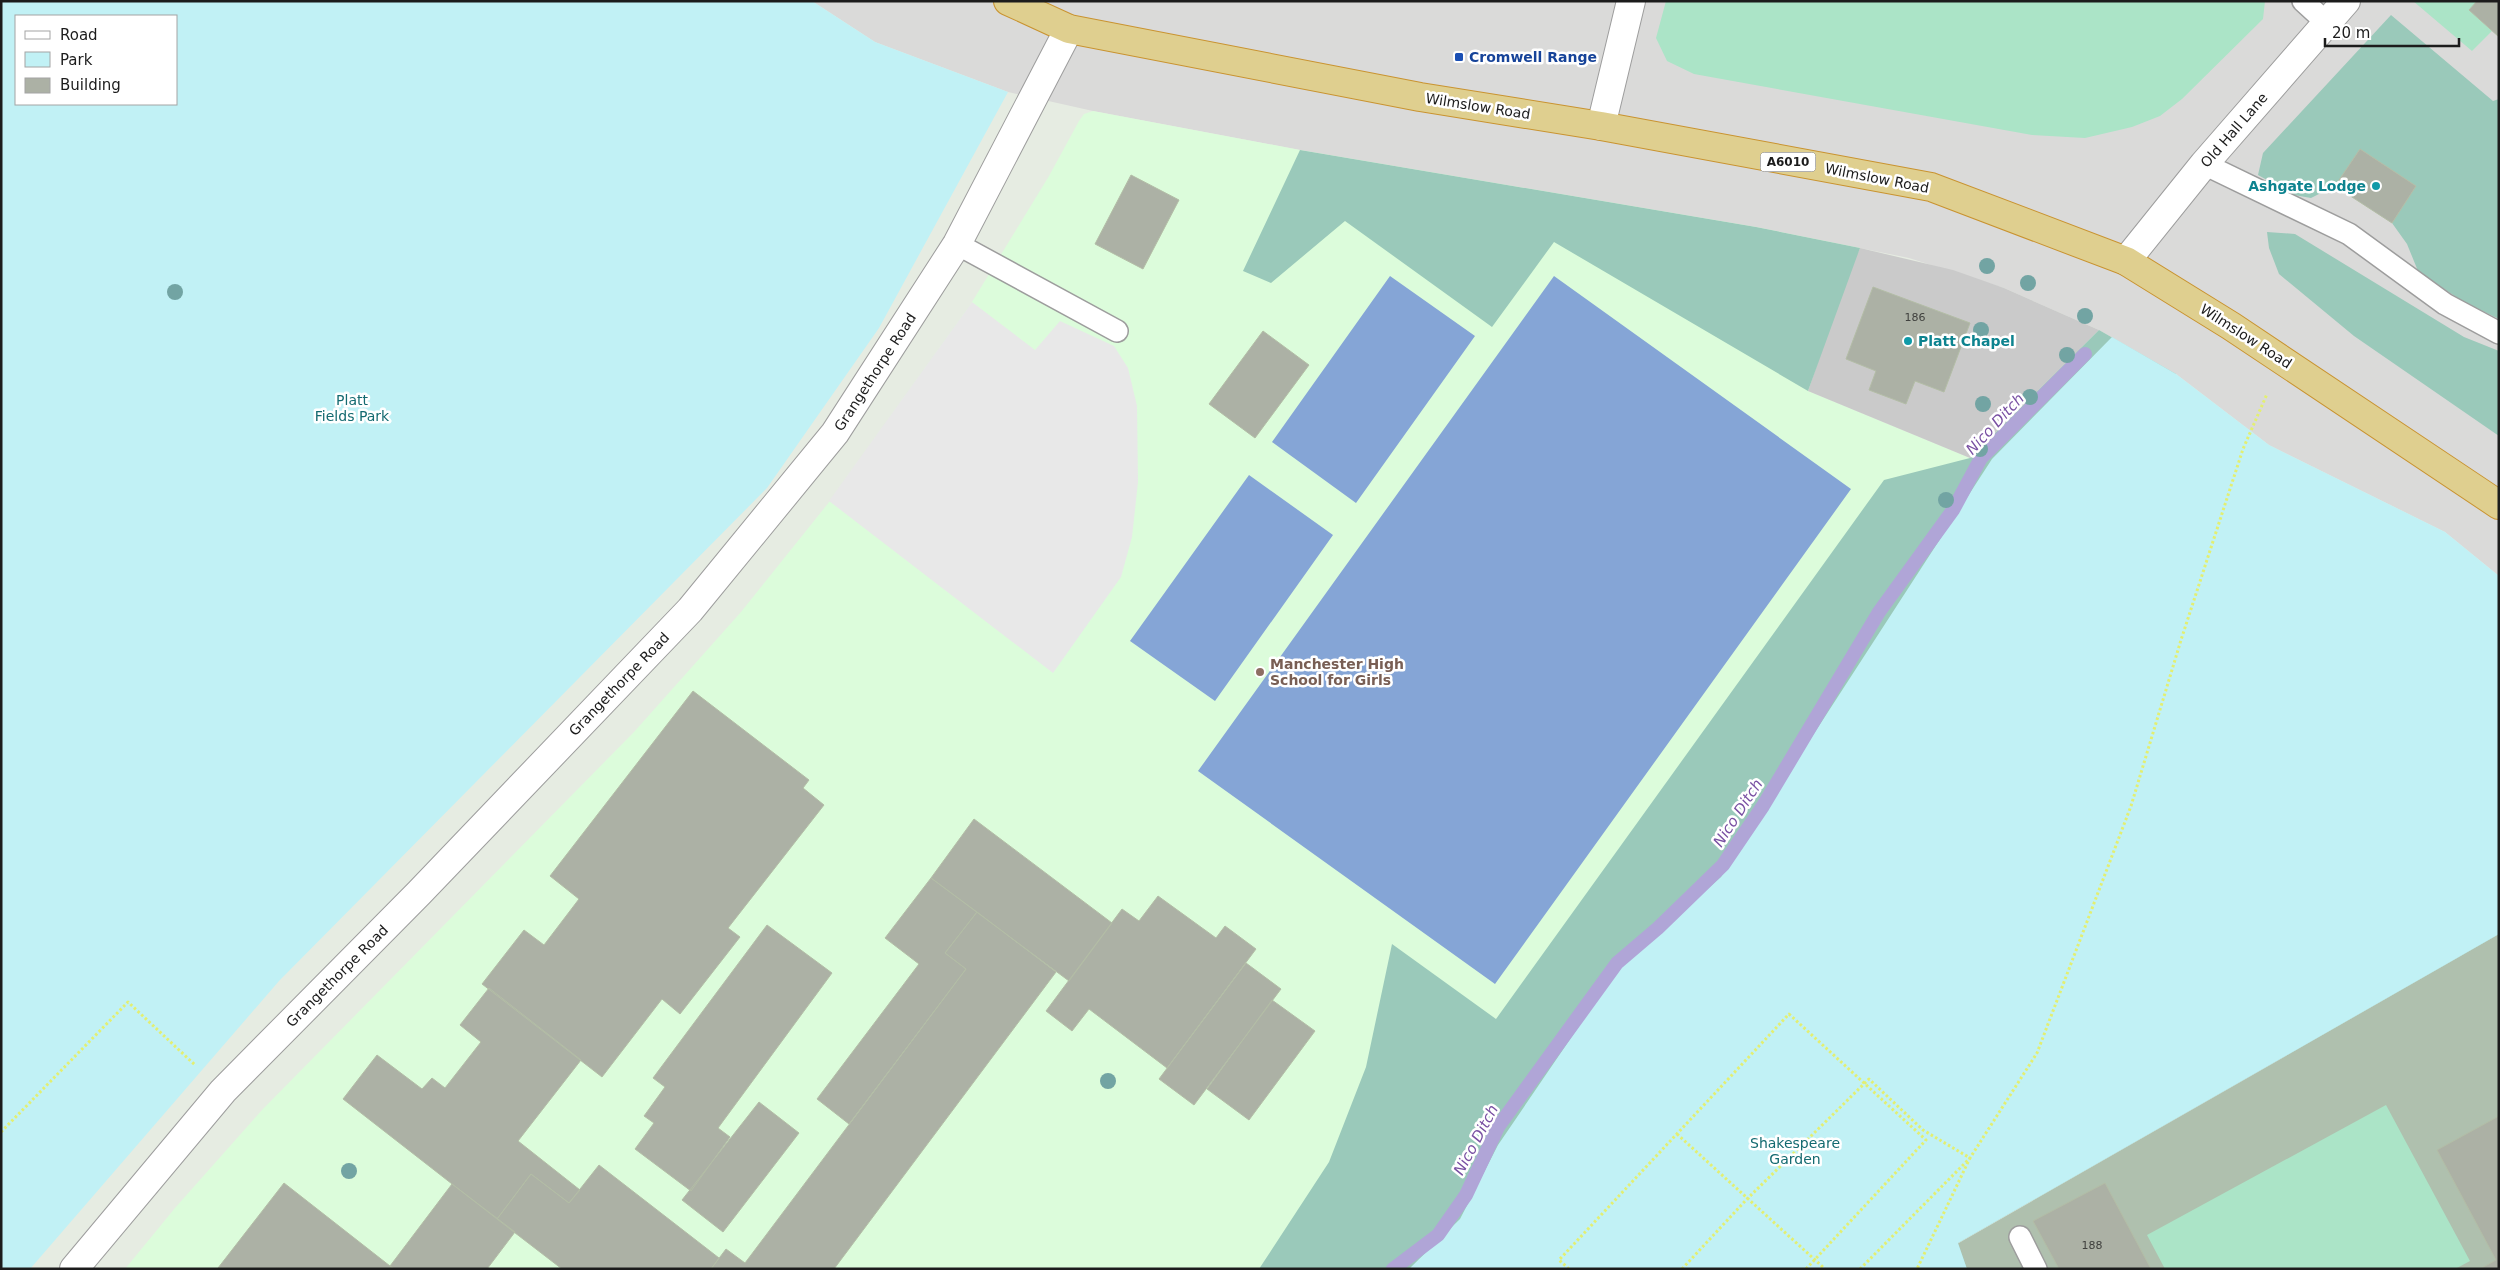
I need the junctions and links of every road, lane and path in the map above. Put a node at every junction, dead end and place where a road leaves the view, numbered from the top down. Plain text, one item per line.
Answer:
1 (1008, 1) edge
2 (1631, 1) edge
3 (2303, 1) edge
4 (2346, 1) edge
5 (2327, 23) junction
6 (1069, 29) junction
7 (1601, 126) junction
8 (2204, 164) junction
9 (957, 244) junction
10 (2126, 261) junction
11 (1117, 331) dead end
12 (2499, 333) edge
13 (2282, 359) junction
14 (2499, 504) edge
15 (1863, 1083) junction
16 (223, 1091) junction
17 (1, 1132) edge
18 (1677, 1134) junction
19 (1970, 1158) junction
20 (1747, 1199) junction
21 (2020, 1237) dead end
22 (1814, 1260) junction
23 (74, 1269) edge
24 (1569, 1269) edge
25 (1682, 1269) edge
26 (1806, 1269) edge
27 (1825, 1269) edge
28 (1860, 1269) edge
29 (1918, 1269) edge
30 (2036, 1269) edge

1 - 6 highway, Wilmslow Road / A6010
2 - 7 street
3 - 5 lane
4 - 5 street, Old Hall Lane
5 - 8 street, Old Hall Lane
6 - 7 highway, Wilmslow Road / A6010
6 - 9 street, Grangethorpe Road
7 - 10 highway, Wilmslow Road / A6010
8 - 10 street, Old Hall Lane
8 - 12 lane
9 - 11 lane
9 - 16 street, Grangethorpe Road
10 - 13 highway, Wilmslow Road / A6010
13 - 14 highway, Wilmslow Road / A6010
13 - 19 path
15 - 18 path
15 - 19 path
15 - 20 path
15 - 22 path
16 - 17 path
16 - 23 street, Grangethorpe Road
18 - 20 path
18 - 24 path
19 - 28 path
19 - 29 path
20 - 22 path
20 - 25 path
21 - 30 lane
22 - 26 path
22 - 27 path

